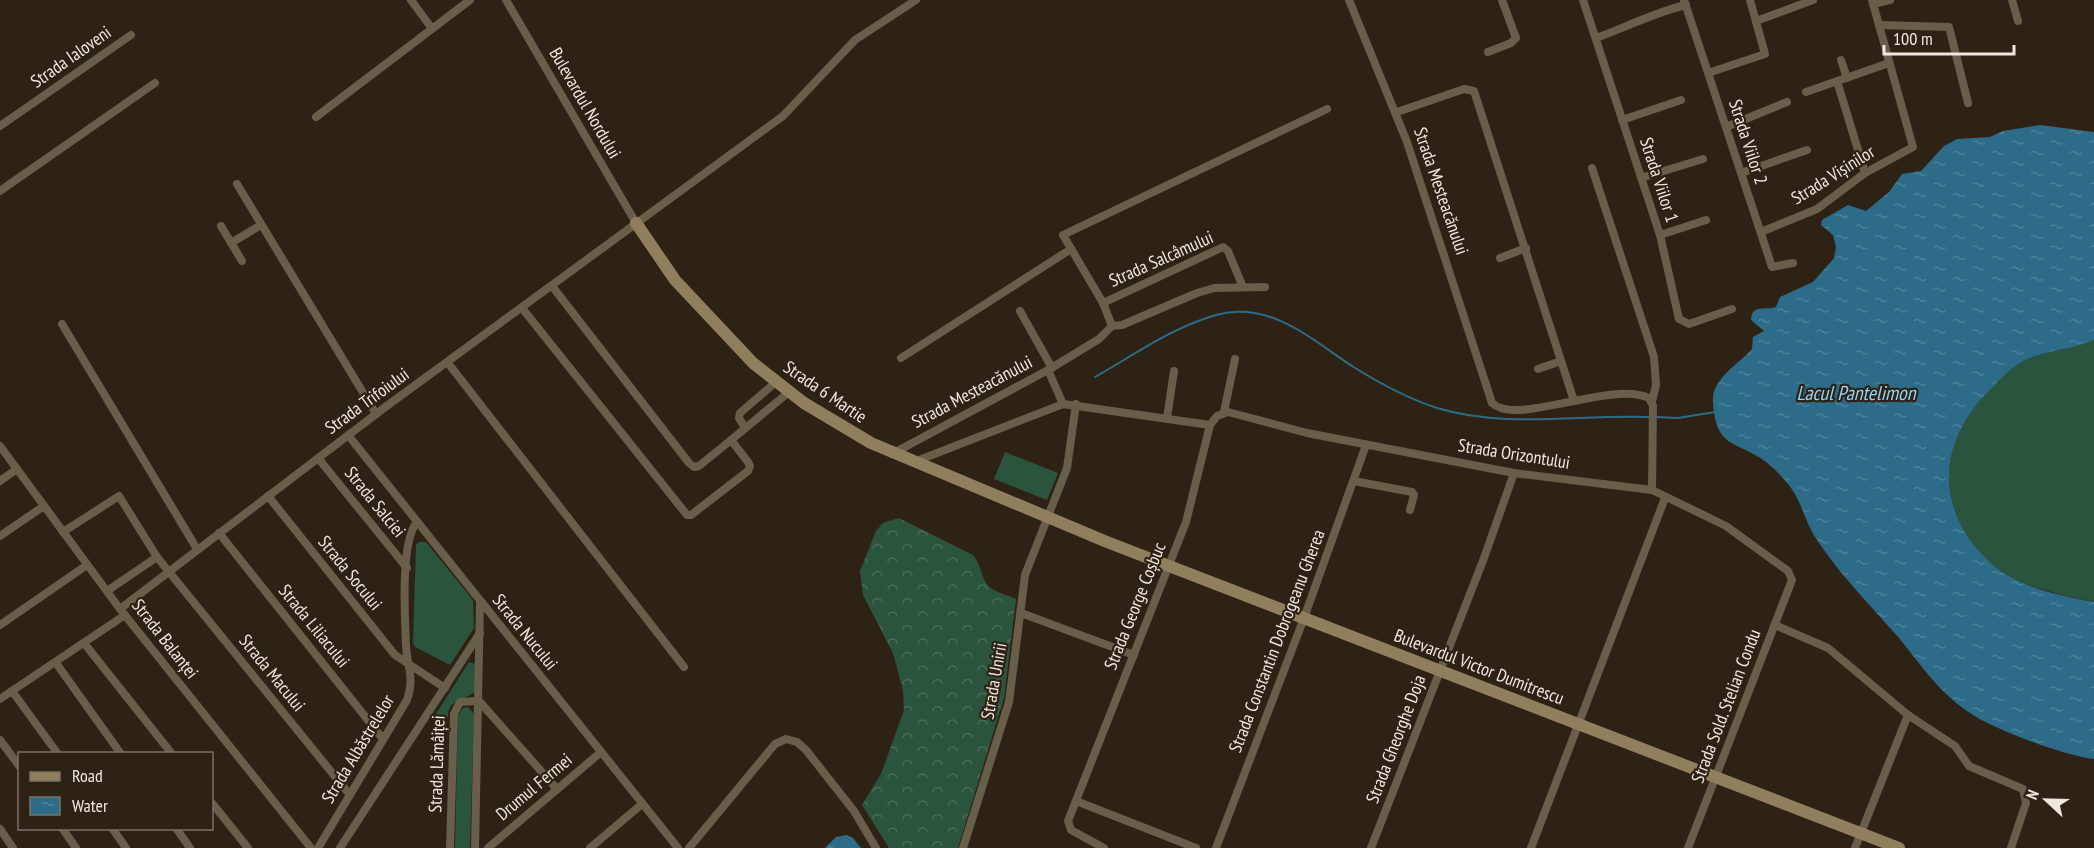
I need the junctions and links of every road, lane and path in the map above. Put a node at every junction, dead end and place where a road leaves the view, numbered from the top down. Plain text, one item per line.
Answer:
1 (411, 0) edge
2 (470, 0) edge
3 (506, 0) edge
4 (916, 0) edge
5 (1348, 0) edge
6 (1502, 0) edge
7 (1583, 0) edge
8 (1750, 0) edge
9 (1813, 0) edge
10 (1890, 0) edge
11 (2012, 0) edge
12 (1873, 2) edge
13 (1685, 3) edge
14 (1756, 21) junction
15 (2018, 21) dead end
16 (1879, 25) junction
17 (430, 26) dead end
18 (131, 35) dead end
19 (1596, 38) junction
20 (1488, 52) dead end
21 (1841, 60) dead end
22 (1889, 63) junction
23 (1708, 73) junction
24 (1847, 78) junction
25 (1837, 81) junction
26 (155, 83) dead end
27 (1806, 92) dead end
28 (1681, 100) dead end
29 (1787, 102) dead end
30 (1968, 103) dead end
31 (1327, 110) dead end
32 (1397, 112) junction
33 (316, 117) dead end
34 (1622, 120) junction
35 (0, 126) edge
36 (1726, 127) junction
37 (1807, 150) dead end
38 (1703, 159) dead end
39 (1592, 168) dead end
40 (1865, 172) junction
41 (1741, 173) junction
42 (1641, 178) junction
43 (237, 184) dead end
44 (0, 191) edge
45 (1706, 220) dead end
46 (636, 223) junction
47 (261, 225) junction
48 (220, 226) dead end
49 (1761, 232) junction
50 (1660, 235) junction
51 (231, 243) junction
52 (1526, 248) junction
53 (1071, 249) junction
54 (1500, 258) dead end
55 (242, 261) dead end
56 (1793, 263) dead end
57 (552, 286) junction
58 (1243, 287) junction
59 (1265, 287) dead end
60 (1103, 303) junction
61 (522, 308) junction
62 (1732, 309) dead end
63 (1020, 311) dead end
64 (62, 324) dead end
65 (1112, 326) junction
66 (901, 358) dead end
67 (1235, 359) dead end
68 (1561, 361) junction
69 (448, 363) junction
70 (1050, 369) junction
71 (1538, 369) dead end
72 (1174, 371) dead end
73 (776, 382) junction
74 (789, 392) junction
75 (1574, 401) junction
76 (1653, 403) junction
77 (1063, 404) junction
78 (1076, 404) junction
79 (1224, 412) junction
80 (376, 414) junction
81 (1167, 418) junction
82 (1212, 422) junction
83 (745, 428) junction
84 (348, 435) junction
85 (731, 440) junction
86 (0, 446) edge
87 (1366, 446) junction
88 (892, 454) junction
89 (318, 458) junction
90 (914, 462) junction
91 (17, 469) junction
92 (1514, 473) junction
93 (0, 481) edge
94 (1353, 481) junction
95 (1652, 490) junction
96 (268, 496) junction
97 (1665, 498) junction
98 (44, 506) junction
99 (1410, 510) dead end
100 (1048, 517) junction
101 (417, 522) junction
102 (63, 532) junction
103 (219, 533) junction
104 (0, 536) edge
105 (198, 549) junction
106 (157, 557) junction
107 (87, 565) junction
108 (1169, 566) junction
109 (407, 568) junction
110 (169, 571) junction
111 (1791, 576) joint
112 (107, 591) junction
113 (480, 602) junction
114 (123, 612) junction
115 (1021, 613) junction
116 (1304, 618) junction
117 (0, 625) edge
118 (1775, 625) junction
119 (480, 633) junction
120 (84, 643) junction
121 (1134, 655) junction
122 (56, 663) junction
123 (684, 667) dead end
124 (410, 668) junction
125 (1440, 671) junction
126 (445, 688) junction
127 (12, 691) junction
128 (0, 699) edge
129 (479, 701) junction
130 (1908, 715) junction
131 (1579, 724) junction
132 (383, 739) junction
133 (0, 740) edge
134 (57, 752) edge
135 (120, 752) edge
136 (171, 752) edge
137 (601, 752) junction
138 (18, 765) edge
139 (1716, 777) junction
140 (557, 789) junction
141 (350, 795) junction
142 (1076, 801) junction
143 (213, 804) edge
144 (642, 804) junction
145 (0, 829) edge
146 (63, 830) edge
147 (113, 830) edge
148 (177, 830) edge
149 (1861, 833) junction
150 (13, 848) edge
151 (76, 848) edge
152 (126, 848) edge
153 (190, 848) edge
154 (248, 848) edge
155 (311, 848) edge
156 (318, 848) edge
157 (340, 848) edge
158 (450, 848) edge
159 (475, 848) edge
160 (488, 848) edge
161 (590, 848) edge
162 (678, 848) edge
163 (689, 848) edge
164 (876, 848) edge
165 (963, 848) edge
166 (1104, 848) edge
167 (1196, 848) edge
168 (1216, 848) edge
169 (1371, 848) edge
170 (1531, 848) edge
171 (1688, 848) edge
172 (1855, 848) edge
173 (1899, 848) edge
174 (2012, 848) edge

1 - 17 street
2 - 33 street
3 - 46 street, Bulevardul Nordului
4 - 46 street, Strada Trifoiului
5 - 32 street
6 - 20 street
7 - 19 street, Strada Viilor 1
8 - 14 street
9 - 14 street
10 - 12 street
11 - 15 street
12 - 16 street, Strada Vișinilor
13 - 19 street, Strada Viilor 2
13 - 23 street, Strada Viilor 2
14 - 23 street
16 - 22 street, Strada Vișinilor
16 - 30 street
18 - 35 street, Strada Ialoveni
19 - 34 street, Strada Viilor 1
21 - 24 street
22 - 24 street
22 - 40 street, Strada Vișinilor
23 - 36 street, Strada Viilor 2
24 - 25 street
25 - 27 street
25 - 40 street
26 - 44 street
28 - 34 street
29 - 36 street
31 - 53 street, Strada Salcâmului
32 - 52 street, Strada Mesteacănului
32 - 75 street, Strada Mesteacănului
34 - 42 street, Strada Viilor 1
36 - 41 street, Strada Viilor 2
37 - 41 street
38 - 42 street
39 - 76 street
40 - 49 street, Strada Vișinilor
41 - 49 street, Strada Viilor 2
42 - 50 street, Strada Viilor 1
43 - 47 street
45 - 50 street
46 - 57 street, Strada Trifoiului
46 - 73 street, Strada 6 Martie
47 - 51 street
47 - 80 street
48 - 51 street
49 - 56 street, Strada Viilor 2
50 - 62 street, Strada Viilor 1
51 - 55 street
52 - 54 street
52 - 68 street, Strada Mesteacănului
53 - 60 street, Strada Salcâmului
53 - 66 street
57 - 61 street, Strada Trifoiului
57 - 85 street
58 - 59 street, Strada Mesteacănului
58 - 60 street, Strada Salcâmului
58 - 65 street, Strada Mesteacănului
60 - 65 street, Strada Salcâmului
61 - 69 street, Strada Trifoiului
61 - 85 street
63 - 70 street
64 - 105 street
65 - 70 street, Strada Mesteacănului
67 - 79 street
68 - 71 street
68 - 75 street, Strada Mesteacănului
69 - 80 street, Strada Trifoiului
69 - 123 street
70 - 77 street
70 - 88 street, Strada Mesteacănului
72 - 81 street
73 - 74 street, Strada 6 Martie
73 - 83 street
74 - 83 street
74 - 88 street, Strada 6 Martie
75 - 76 street, Strada Mesteacănului
76 - 95 street
77 - 78 street
77 - 90 street
78 - 81 street
78 - 100 street, Strada Unirii
79 - 82 street
79 - 87 street, Strada Orizontului
80 - 84 street, Strada Trifoiului
81 - 82 street
82 - 108 street, Strada George Coșbuc
83 - 85 street
84 - 89 street, Strada Trifoiului
84 - 101 street, Strada Nucului
86 - 91 street, Strada Balanței
87 - 92 street, Strada Orizontului
87 - 94 street, Strada Constantin Dobrogeanu Gherea
88 - 90 street, Strada 6 Martie
89 - 96 street, Strada Trifoiului
89 - 109 street, Strada Salciei
90 - 100 street, Strada 6 Martie
91 - 93 street
91 - 98 street, Strada Balanței
92 - 95 street, Strada Orizontului
92 - 125 street, Strada Gheorghe Doja
94 - 99 street
94 - 116 street, Strada Constantin Dobrogeanu Gherea
95 - 97 street, Strada Orizontului
96 - 103 street, Strada Trifoiului
96 - 124 street, Strada Socului
97 - 111 street, Strada Orizontului
97 - 131 street
98 - 102 street, Strada Balanței
98 - 104 street
100 - 108 street, Bulevardul Victor Dumitrescu
100 - 115 street, Strada Unirii
101 - 109 street, Strada Albăstrelelor
101 - 113 street, Strada Nucului
102 - 106 street, Strada Macului
102 - 107 street, Strada Balanței
103 - 105 street, Strada Trifoiului
103 - 132 street, Strada Liliacului
105 - 110 street, Strada Trifoiului
106 - 110 street, Strada Macului
106 - 112 street
107 - 112 street, Strada Balanței
107 - 117 street
108 - 116 street, Bulevardul Victor Dumitrescu
108 - 121 street, Strada George Coșbuc
109 - 124 street, Strada Albăstrelelor
110 - 114 street, Strada Trifoiului
110 - 141 street, Strada Macului
111 - 118 street, Strada Sold. Stelian Condu
112 - 114 street, Strada Balanței
113 - 119 street
113 - 137 street, Strada Nucului
114 - 120 street, Strada Trifoiului
114 - 155 street, Strada Balanței
115 - 121 street
115 - 165 street, Strada Unirii
116 - 125 street, Bulevardul Victor Dumitrescu
116 - 168 street, Strada Constantin Dobrogeanu Gherea
118 - 130 street
118 - 139 street, Strada Sold. Stelian Condu
119 - 126 street, Strada Albăstrelelor
119 - 129 street
120 - 122 street, Strada Trifoiului
120 - 136 street
121 - 142 street, Strada George Coșbuc
122 - 127 street, Strada Trifoiului
122 - 135 street
124 - 126 street, Strada Socului
124 - 132 street, Strada Albăstrelelor
125 - 131 street, Bulevardul Victor Dumitrescu
125 - 169 street, Strada Gheorghe Doja
126 - 157 street, Strada Albăstrelelor
127 - 128 street, Strada Trifoiului
127 - 134 street
129 - 140 street
129 - 158 street, Strada Lămâiței
129 - 159 street
130 - 149 street
130 - 174 street
131 - 139 street, Bulevardul Victor Dumitrescu
131 - 170 street
132 - 141 street, Strada Albăstrelelor
133 - 138 street
137 - 140 street, Drumul Fermei
137 - 144 street, Strada Nucului
139 - 149 street, Bulevardul Victor Dumitrescu
139 - 171 street, Strada Sold. Stelian Condu
140 - 160 street, Drumul Fermei
141 - 156 street, Strada Albăstrelelor
142 - 166 street, Strada George Coșbuc
142 - 167 street
143 - 154 street
144 - 161 street
144 - 162 street, Strada Nucului
145 - 150 street
146 - 151 street
147 - 152 street
148 - 153 street
149 - 172 street
149 - 173 street, Bulevardul Victor Dumitrescu
163 - 164 street

